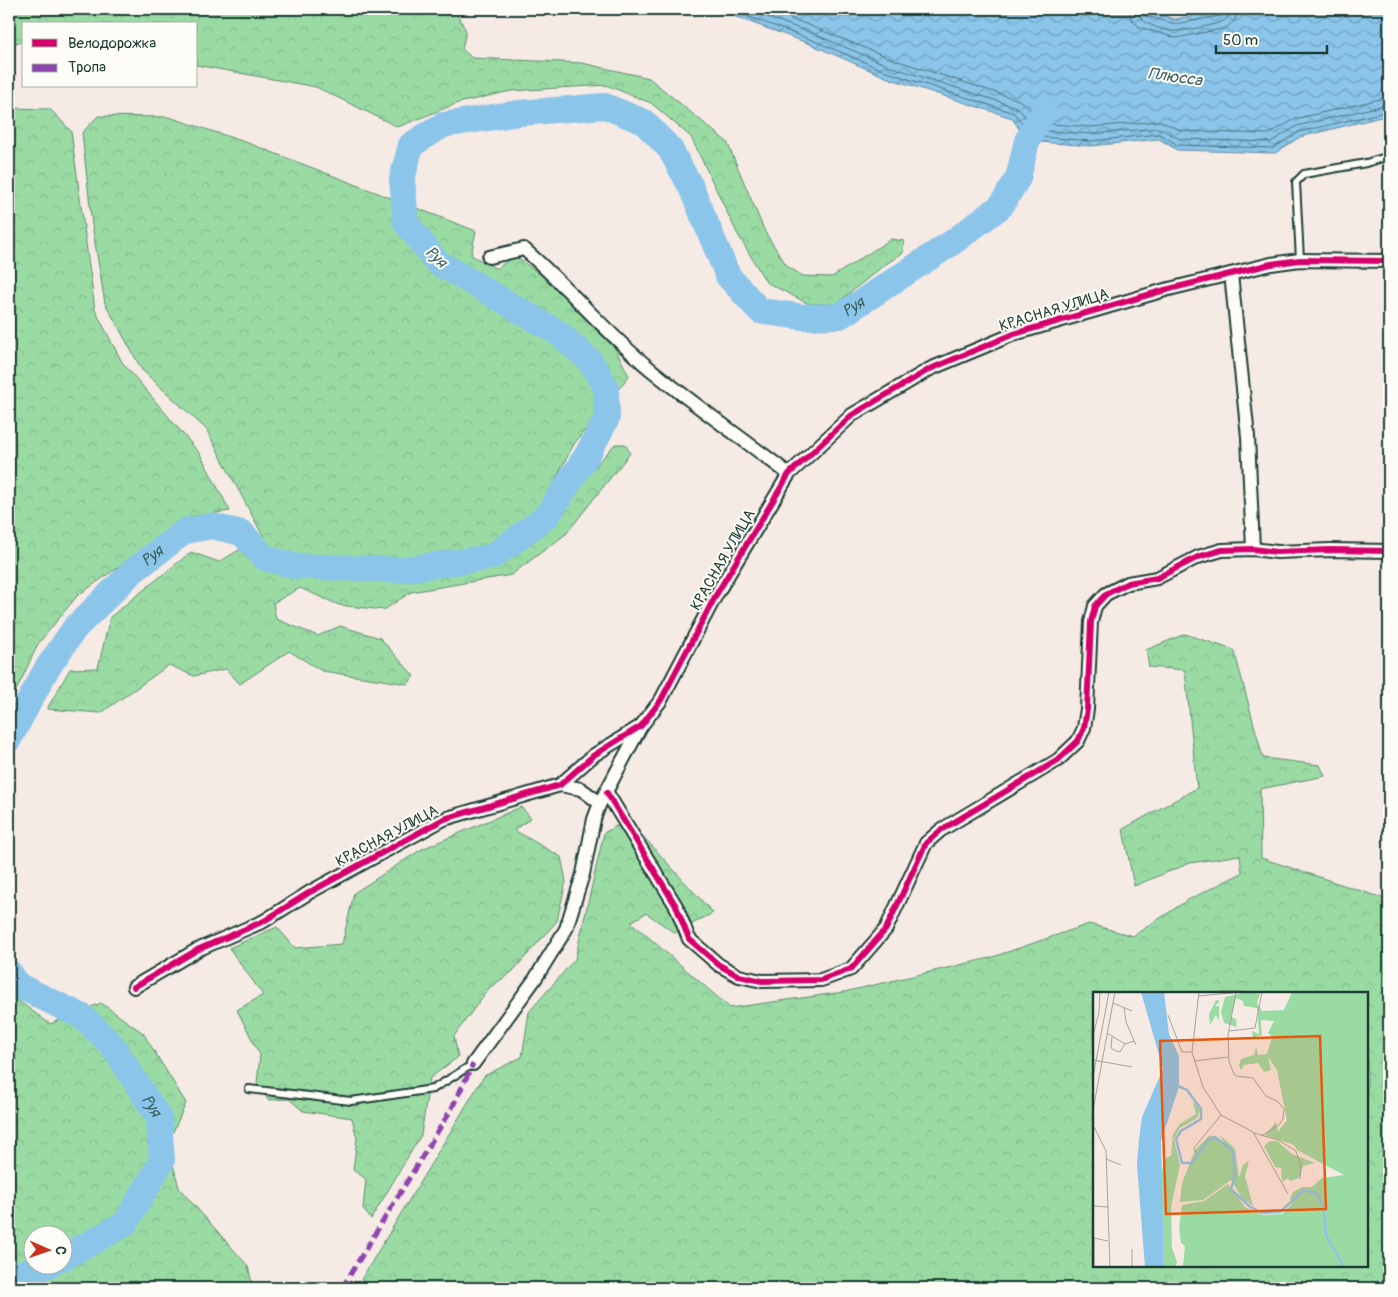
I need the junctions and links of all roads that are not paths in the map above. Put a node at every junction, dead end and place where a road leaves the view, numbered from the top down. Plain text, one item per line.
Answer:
1 (1389, 156) edge
2 (489, 257) dead end
3 (1300, 260) junction
4 (1389, 261) edge
5 (1231, 274) junction
6 (788, 474) junction
7 (1253, 549) junction
8 (1389, 551) edge
9 (640, 726) junction
10 (560, 785) junction
11 (604, 798) junction
12 (134, 988) dead end
13 (473, 1064) joint
14 (249, 1089) dead end

1 - 3 lane
2 - 6 street
3 - 4 street, КРАСНАЯ УЛИЦА
3 - 5 street, КРАСНАЯ УЛИЦА
5 - 6 street, КРАСНАЯ УЛИЦА
5 - 7 street
6 - 9 street, КРАСНАЯ УЛИЦА
7 - 8 street
7 - 11 street
9 - 10 street, КРАСНАЯ УЛИЦА
9 - 11 street
10 - 11 street
10 - 12 street, КРАСНАЯ УЛИЦА
11 - 13 street
13 - 14 lane

